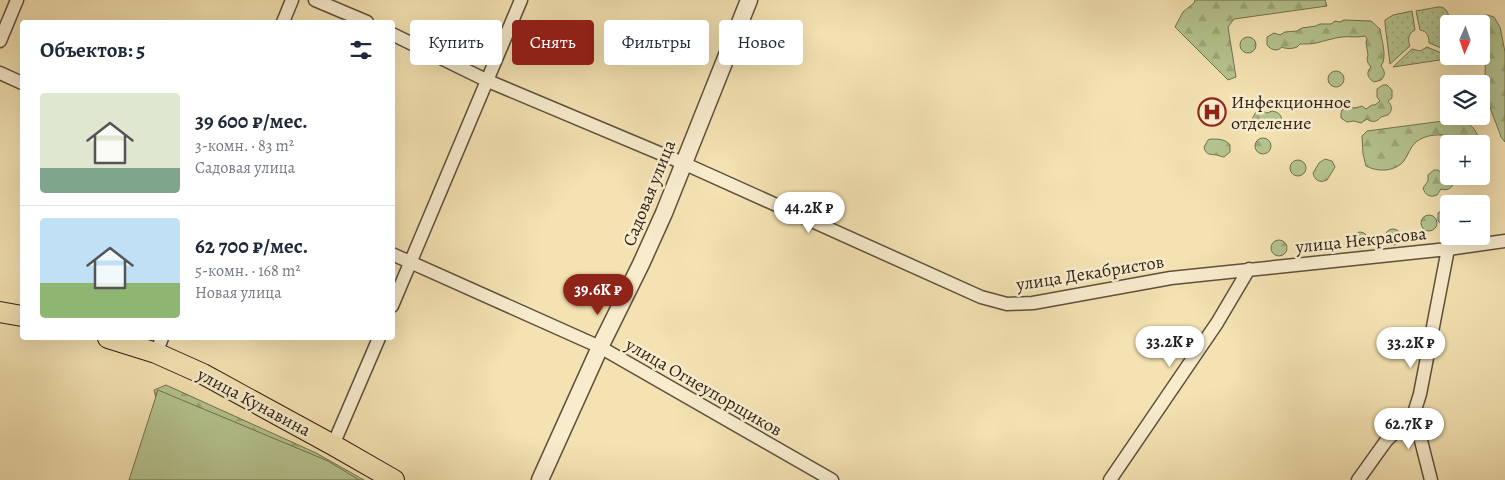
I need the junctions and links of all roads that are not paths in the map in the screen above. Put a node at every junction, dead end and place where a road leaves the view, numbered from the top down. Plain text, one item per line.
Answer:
1 (17, 0) edge
2 (292, 0) edge
3 (315, 0) edge
4 (521, 0) edge
5 (749, 0) edge
6 (284, 20) edge
7 (361, 20) edge
8 (395, 35) edge
9 (0, 41) edge
10 (0, 73) edge
11 (488, 81) junction
12 (20, 82) edge
13 (683, 163) junction
14 (1505, 241) edge
15 (1448, 249) junction
16 (395, 255) edge
17 (411, 262) junction
18 (1249, 269) junction
19 (395, 299) edge
20 (0, 312) edge
21 (20, 316) edge
22 (123, 340) edge
23 (378, 340) edge
24 (159, 345) edge
25 (600, 347) junction
26 (1414, 413) junction
27 (334, 445) junction
28 (394, 480) edge
29 (540, 480) edge
30 (832, 480) edge
31 (1110, 480) edge
32 (1358, 480) edge
33 (1431, 480) edge

1 - 9 street
2 - 6 street
3 - 7 street
4 - 11 street
5 - 13 street, Садовая улица
8 - 11 street, улица Декабристов
10 - 12 street
11 - 13 street, улица Декабристов
11 - 17 street
13 - 18 street, улица Декабристов
13 - 25 street, Садовая улица
14 - 15 street, улица Некрасова
15 - 18 street, улица Некрасова
15 - 26 street
16 - 17 street, улица Огнеупорщиков
17 - 19 street
17 - 25 street, улица Огнеупорщиков
18 - 31 street
20 - 21 main road
22 - 24 main road, улица Кунавина
23 - 27 street
24 - 27 main road, улица Кунавина
25 - 29 street, Садовая улица
25 - 30 street, улица Огнеупорщиков
26 - 32 street
26 - 33 street
27 - 28 main road, улица Кунавина

